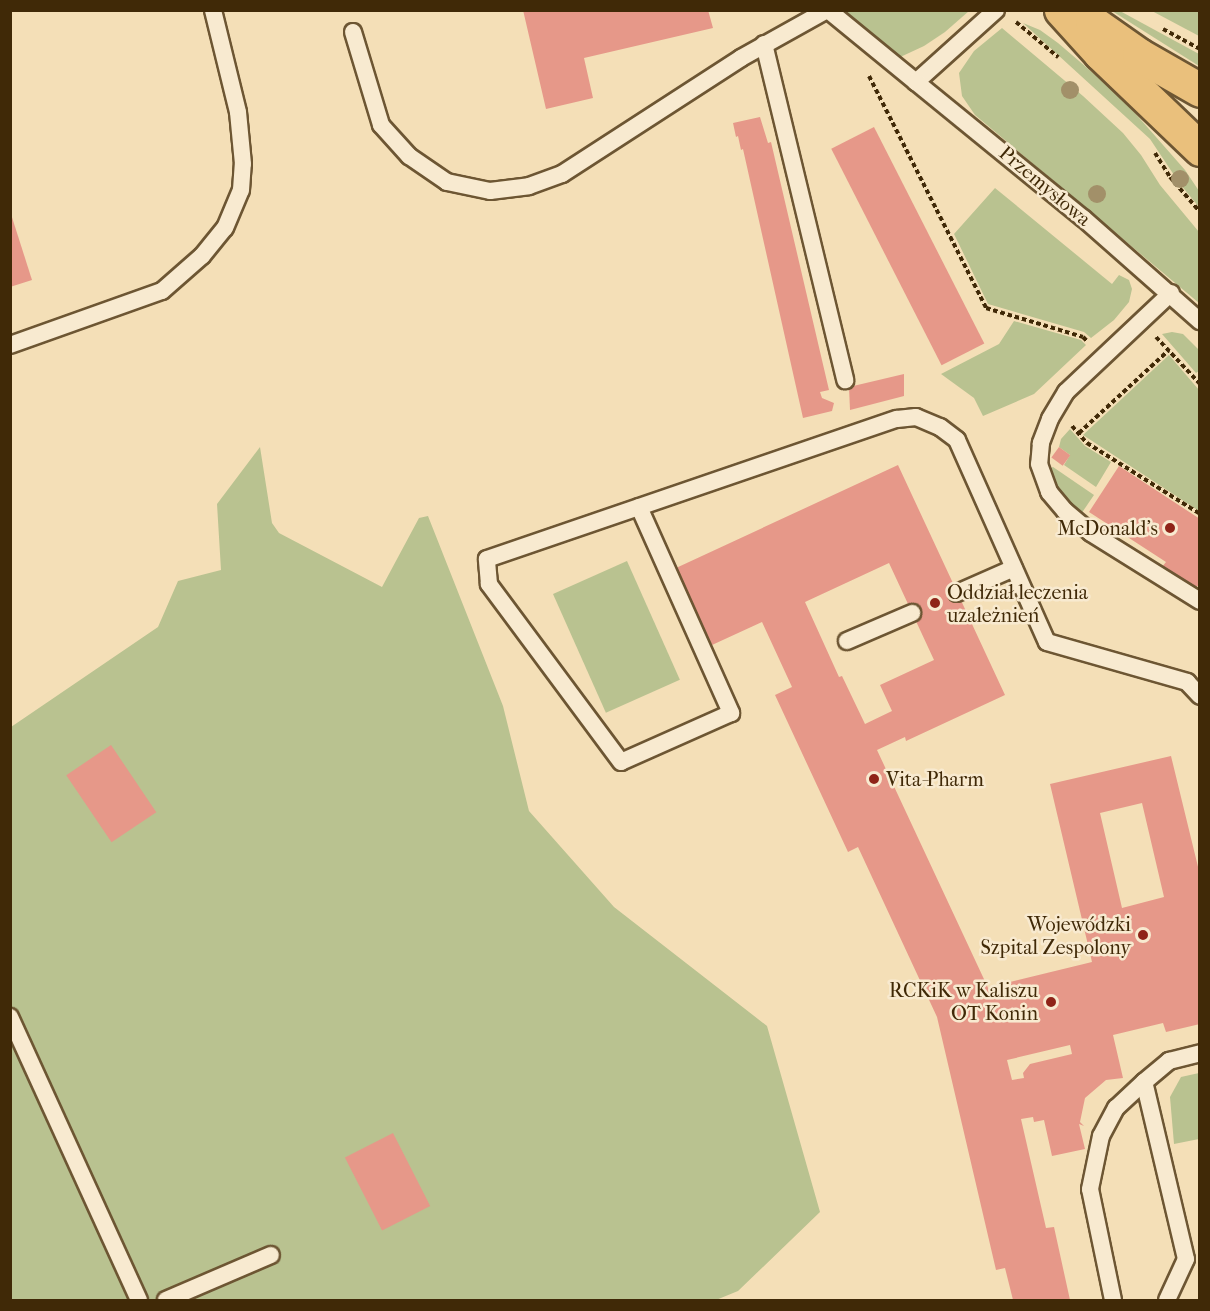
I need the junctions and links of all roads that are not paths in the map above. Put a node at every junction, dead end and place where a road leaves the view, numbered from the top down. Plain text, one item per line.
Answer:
1 (213, 10) edge
2 (828, 10) edge
3 (1061, 10) edge
4 (1077, 10) edge
5 (1004, 14) edge
6 (353, 32) dead end
7 (764, 44) junction
8 (916, 82) junction
9 (1200, 90) edge
10 (1200, 149) edge
11 (1171, 293) junction
12 (1200, 321) edge
13 (10, 345) edge
14 (845, 380) dead end
15 (639, 507) junction
16 (1014, 568) junction
17 (957, 593) dead end
18 (1200, 601) edge
19 (912, 613) dead end
20 (847, 641) dead end
21 (1200, 696) edge
22 (10, 1017) edge
23 (1200, 1053) edge
24 (1144, 1082) junction
25 (271, 1255) dead end
26 (139, 1300) edge
27 (166, 1300) edge
28 (1113, 1300) edge
29 (1167, 1300) edge

1 - 13 lane
2 - 7 lane
2 - 8 lane, Przemysłowa
3 - 10 main road
4 - 9 main road
5 - 8 lane
6 - 7 lane
7 - 14 lane
8 - 11 lane, Przemysłowa
11 - 12 lane, Przemysłowa
11 - 18 lane
15 - 15 lane
15 - 16 lane
16 - 17 lane
16 - 21 lane
19 - 20 lane
22 - 26 lane
23 - 24 lane
24 - 28 lane
24 - 29 lane
25 - 27 lane

